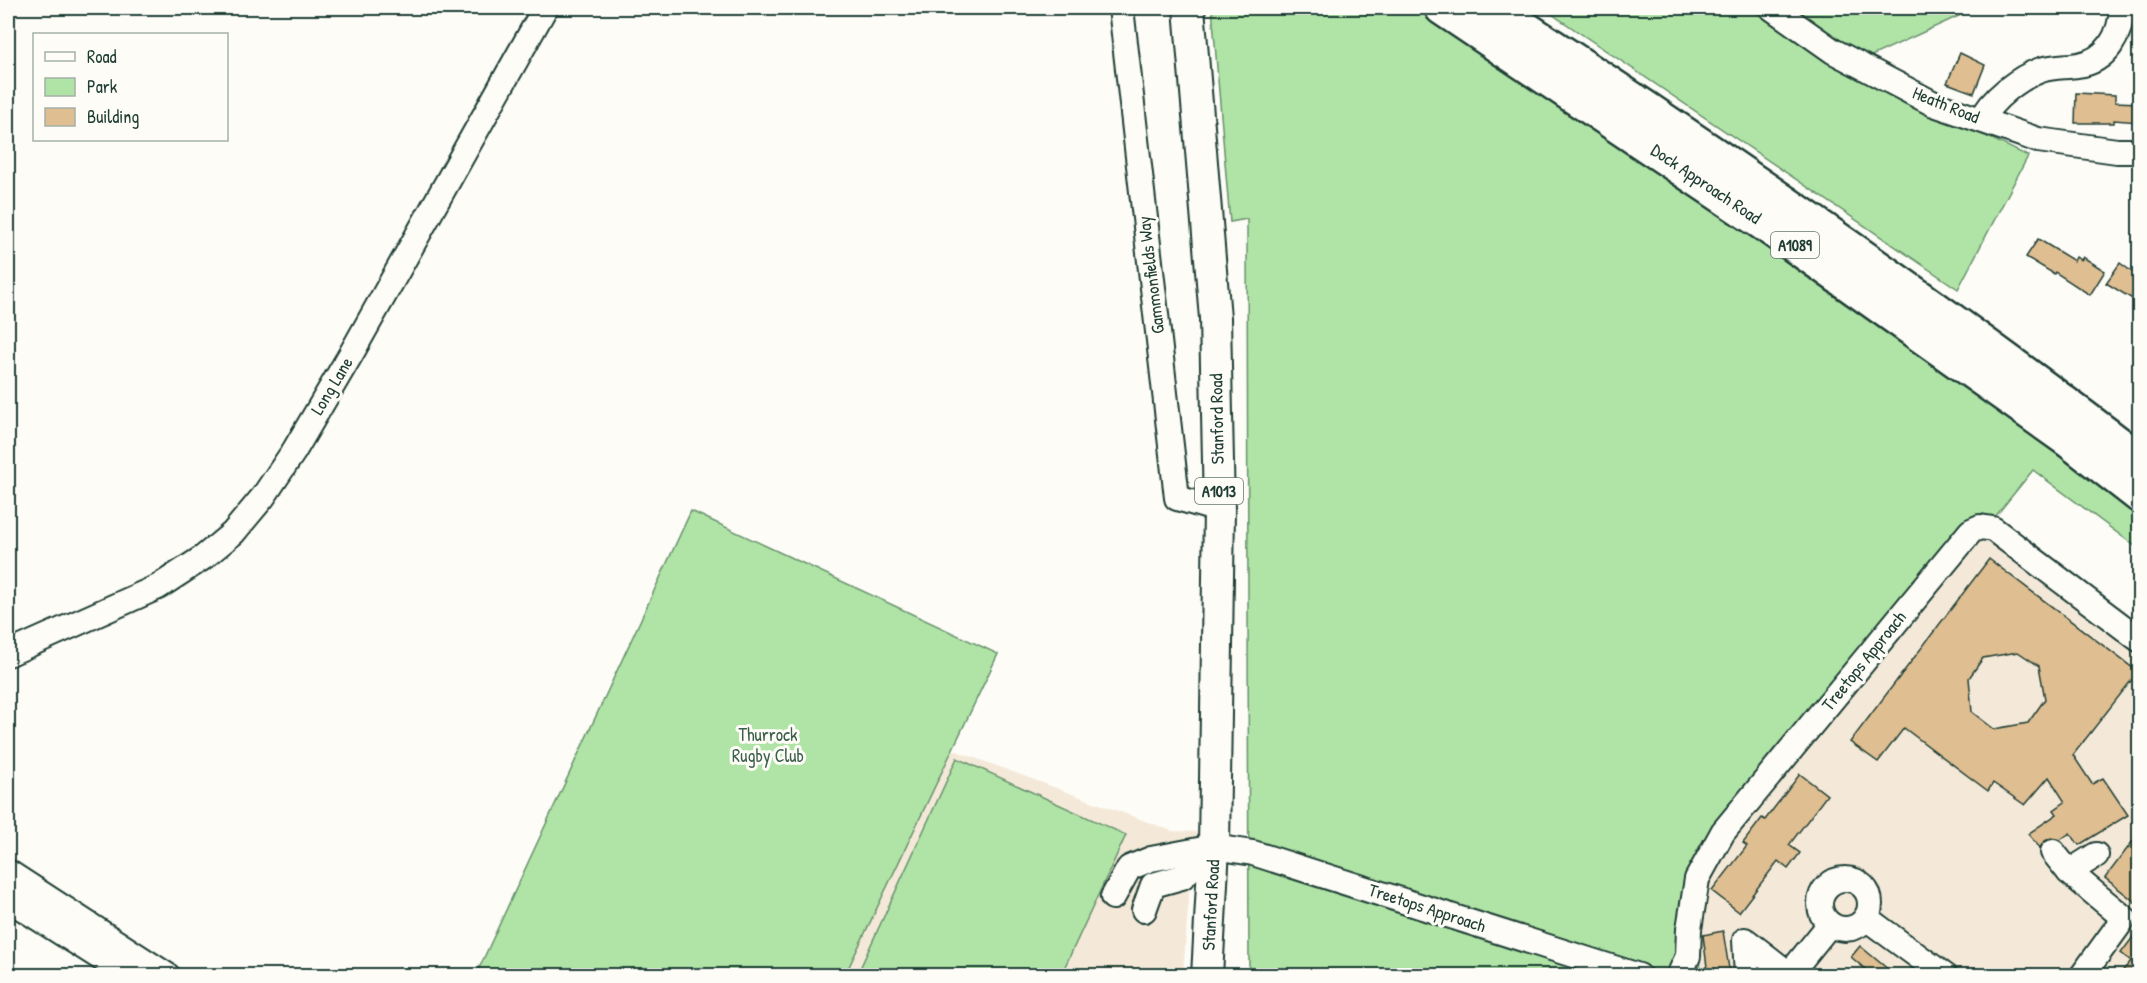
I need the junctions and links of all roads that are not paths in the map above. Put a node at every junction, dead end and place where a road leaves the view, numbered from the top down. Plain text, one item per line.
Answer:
1 (545, 8) edge
2 (1121, 8) edge
3 (1190, 8) edge
4 (1442, 8) edge
5 (1494, 8) edge
6 (1772, 8) edge
7 (2122, 8) edge
8 (1982, 120) junction
9 (2139, 151) edge
10 (2139, 460) edge
11 (2139, 496) edge
12 (1219, 510) junction
13 (2139, 640) edge
14 (8, 654) edge
15 (1214, 847) junction
16 (2053, 852) dead end
17 (2096, 855) dead end
18 (1129, 868) junction
19 (8, 872) edge
20 (2069, 872) junction
21 (1153, 885) junction
22 (1113, 897) dead end
23 (8, 899) edge
24 (1144, 910) dead end
25 (1866, 918) junction
26 (1830, 924) junction
27 (2107, 942) junction
28 (129, 975) edge
29 (168, 975) edge
30 (1207, 975) edge
31 (1639, 975) edge
32 (1679, 975) edge
33 (1747, 975) edge
34 (1789, 975) edge
35 (1945, 975) edge
36 (2082, 975) edge
37 (2099, 975) edge

1 - 14 street, Long Lane
2 - 12 street, Gammonfields Way
3 - 12 main road, Stanford Road / A1013
4 - 11 highway, Dock Approach Road / A1089
5 - 10 highway, Dock Approach Road / A1089
6 - 8 street, Heath Road
7 - 8 street
8 - 9 street, Heath Road
12 - 15 main road, Stanford Road / A1013
13 - 32 street, Treetops Approach
15 - 18 street, Treetops Approach
15 - 21 street
15 - 30 main road, Stanford Road / A1013
15 - 31 street, Treetops Approach
16 - 20 street
17 - 20 street
18 - 21 street
18 - 22 street
19 - 29 street
20 - 27 street
21 - 24 street
23 - 28 street
25 - 26 street
25 - 26 street
25 - 35 street
26 - 34 street
27 - 36 street
27 - 37 street
33 - 34 street

